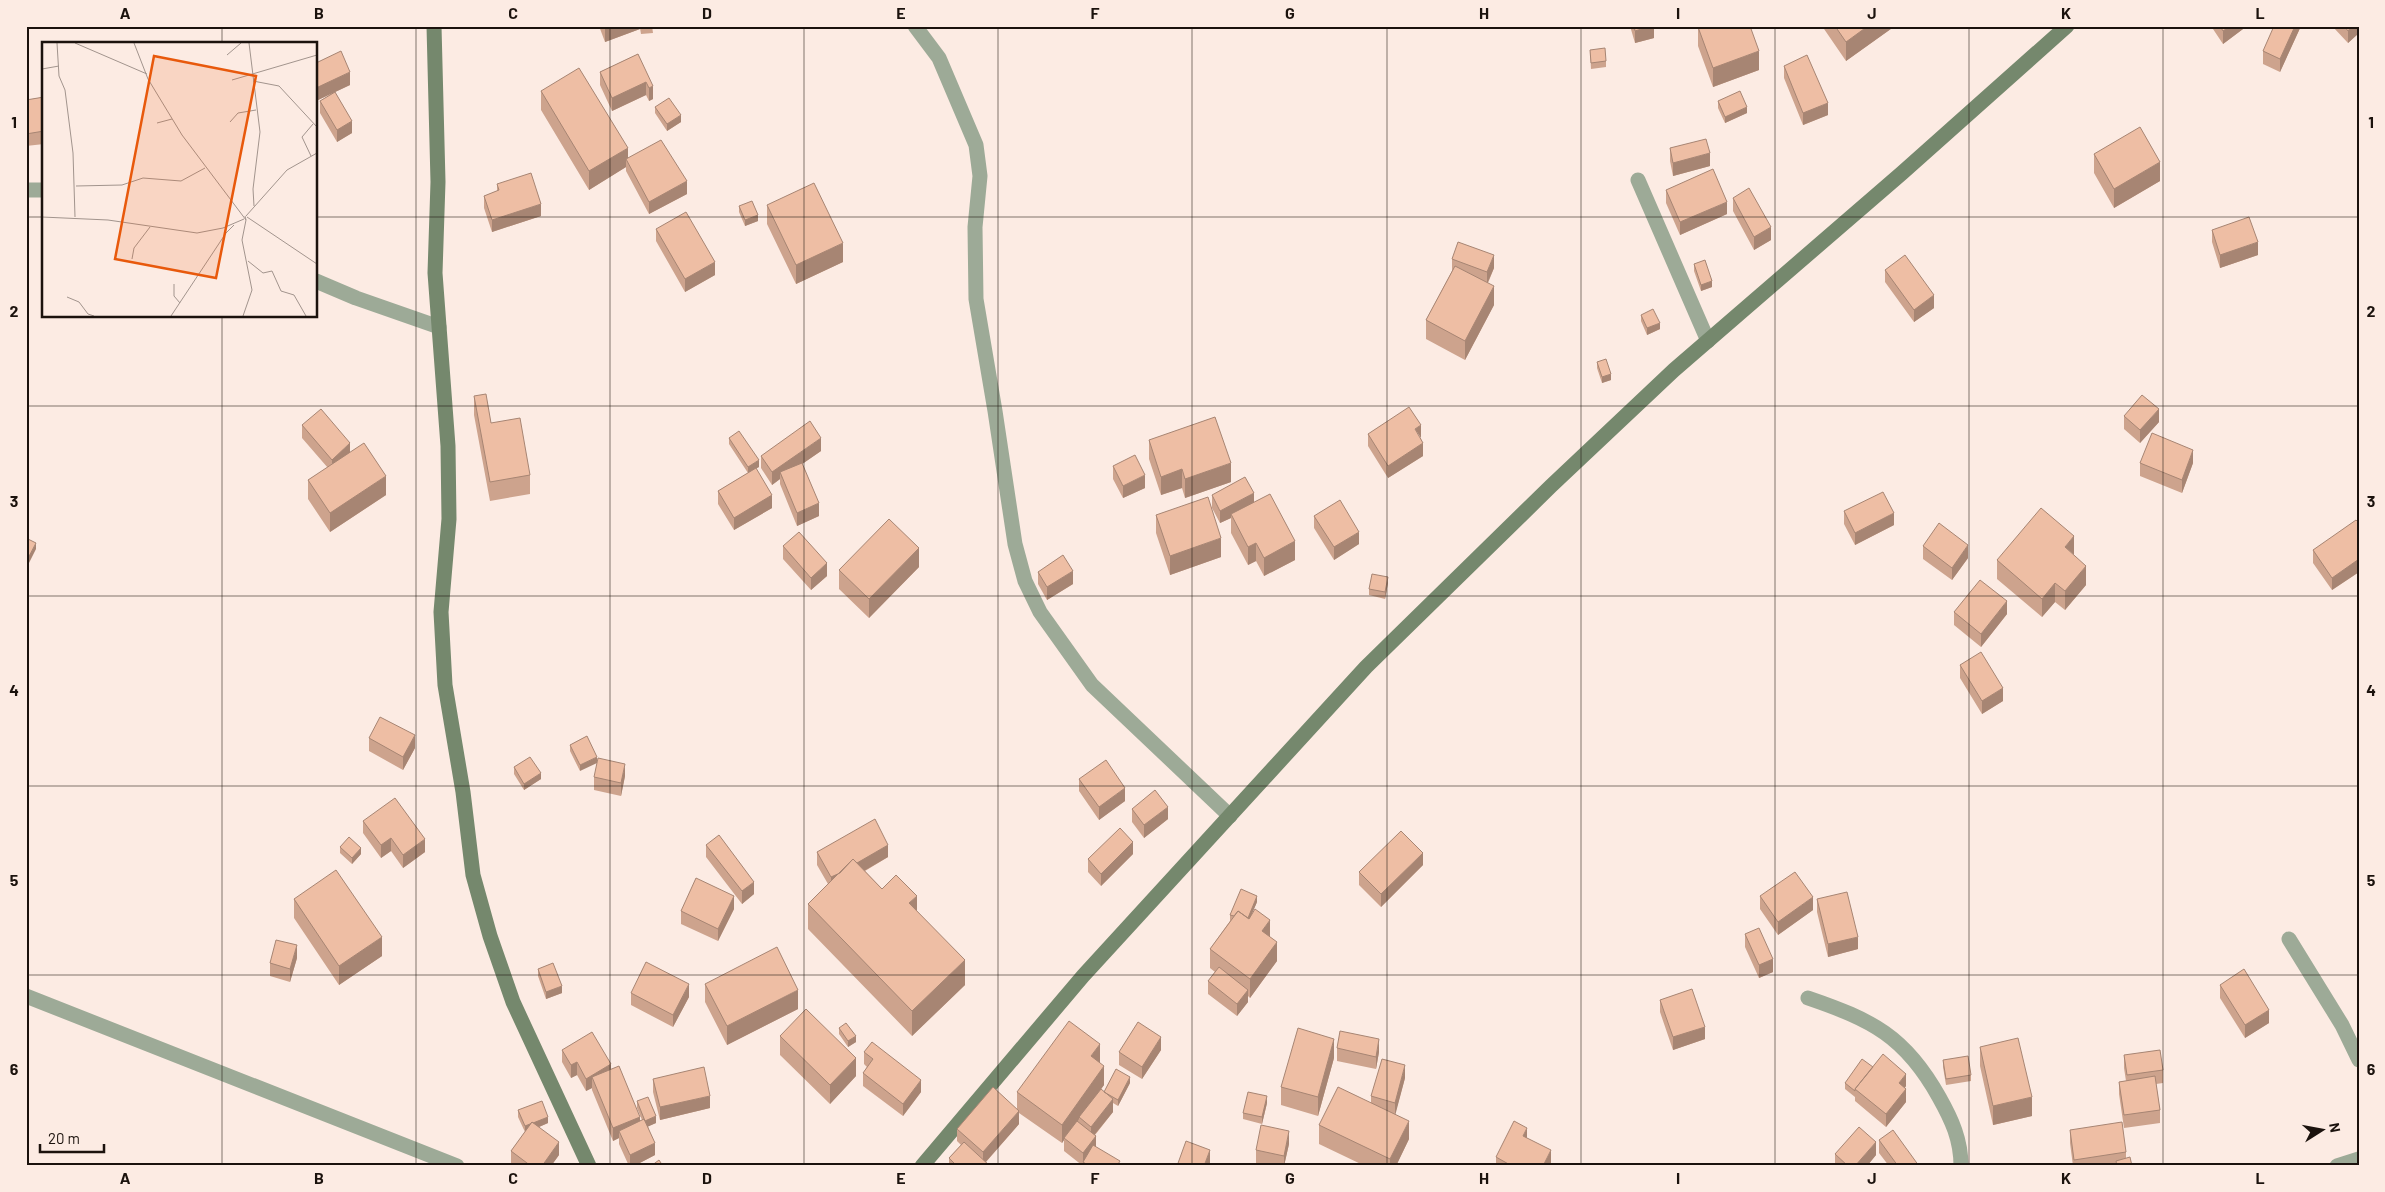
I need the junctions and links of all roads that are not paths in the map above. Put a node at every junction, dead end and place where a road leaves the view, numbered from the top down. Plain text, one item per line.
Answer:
1 (434, 26) edge
2 (915, 26) edge
3 (2067, 26) edge
4 (1638, 180) dead end
5 (318, 282) edge
6 (439, 328) junction
7 (1708, 341) junction
8 (1230, 816) junction
9 (2290, 939) dead end
10 (26, 996) edge
11 (1808, 998) dead end
12 (2359, 1060) edge
13 (2359, 1158) edge
14 (457, 1166) edge
15 (589, 1166) edge
16 (922, 1166) edge
17 (1961, 1166) edge
18 (2337, 1166) edge

1 - 6 main road
2 - 8 street
3 - 7 main road
4 - 7 street
5 - 6 street
6 - 15 main road
7 - 8 main road
8 - 16 main road
9 - 12 street
10 - 14 street
11 - 17 street
13 - 18 street

